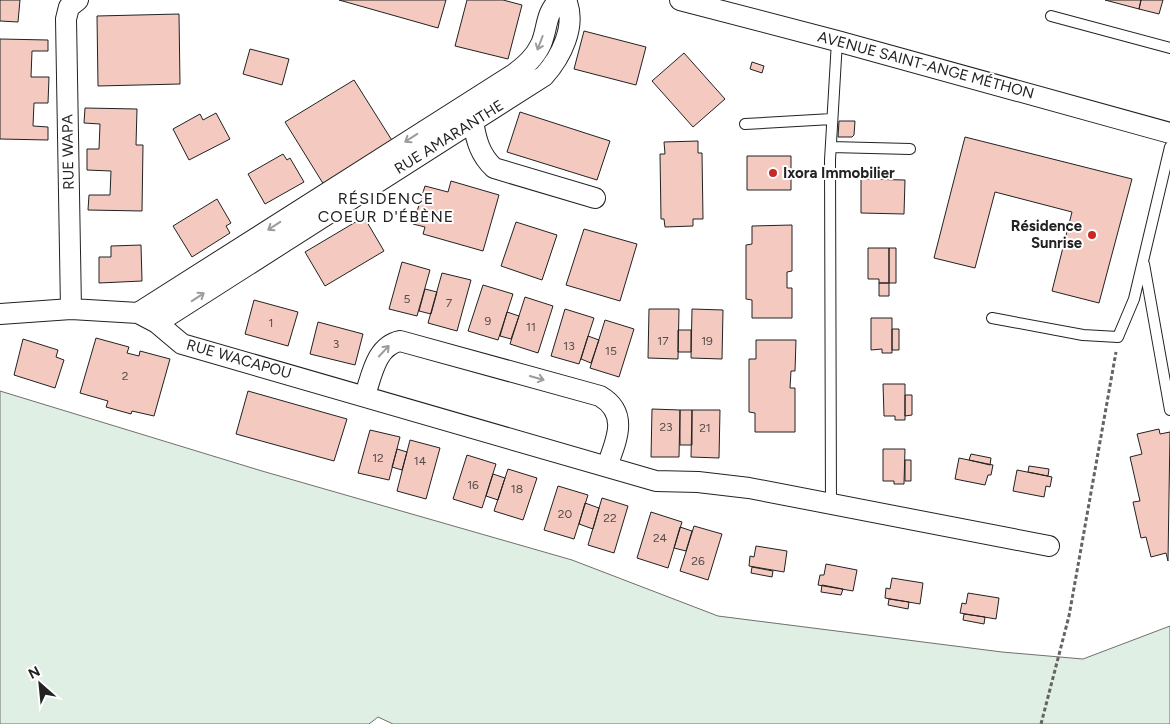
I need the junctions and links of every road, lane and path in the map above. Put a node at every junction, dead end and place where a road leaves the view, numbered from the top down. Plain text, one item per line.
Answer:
1 (78, 0) edge
2 (560, 0) edge
3 (566, 0) edge
4 (680, 0) edge
5 (1051, 16) dead end
6 (837, 41) junction
7 (1170, 48) edge
8 (832, 119) junction
9 (473, 121) junction
10 (745, 124) dead end
11 (1170, 133) edge
12 (831, 147) junction
13 (1170, 147) edge
14 (910, 149) dead end
15 (595, 198) dead end
16 (259, 247) junction
17 (1144, 261) junction
18 (72, 309) junction
19 (138, 313) junction
20 (0, 314) edge
21 (992, 318) dead end
22 (157, 323) junction
23 (1118, 337) junction
24 (365, 395) junction
25 (1170, 410) edge
26 (607, 466) junction
27 (831, 505) junction
28 (1048, 546) dead end
29 (1041, 724) edge

1 - 18 street, RUE WAPA
2 -> 16 street, RUE AMARANTHE
3 - 9 street, RUE AMARANTHE
4 - 6 street, AVENUE SAINT-ANGE MÉTHON
5 - 7 lane
6 - 8 lane
6 - 11 street, AVENUE SAINT-ANGE MÉTHON
8 - 10 lane
8 - 12 lane
9 - 15 street
9 - 16 street, RUE AMARANTHE
12 - 14 lane
12 - 27 lane
13 - 17 lane
16 - 19 street, RUE AMARANTHE
22 -> 16 street, RUE AMARANTHE
17 - 23 lane
17 - 25 lane
18 - 19 street, RUE WACAPOU
18 - 20 street, RUE WACAPOU
19 - 22 street, RUE WACAPOU
21 - 23 lane
22 - 24 street, RUE WACAPOU
23 - 29 path
24 - 26 street, RUE WACAPOU
24 -> 26 street
26 - 27 street, RUE WACAPOU
27 - 28 street, RUE WACAPOU

